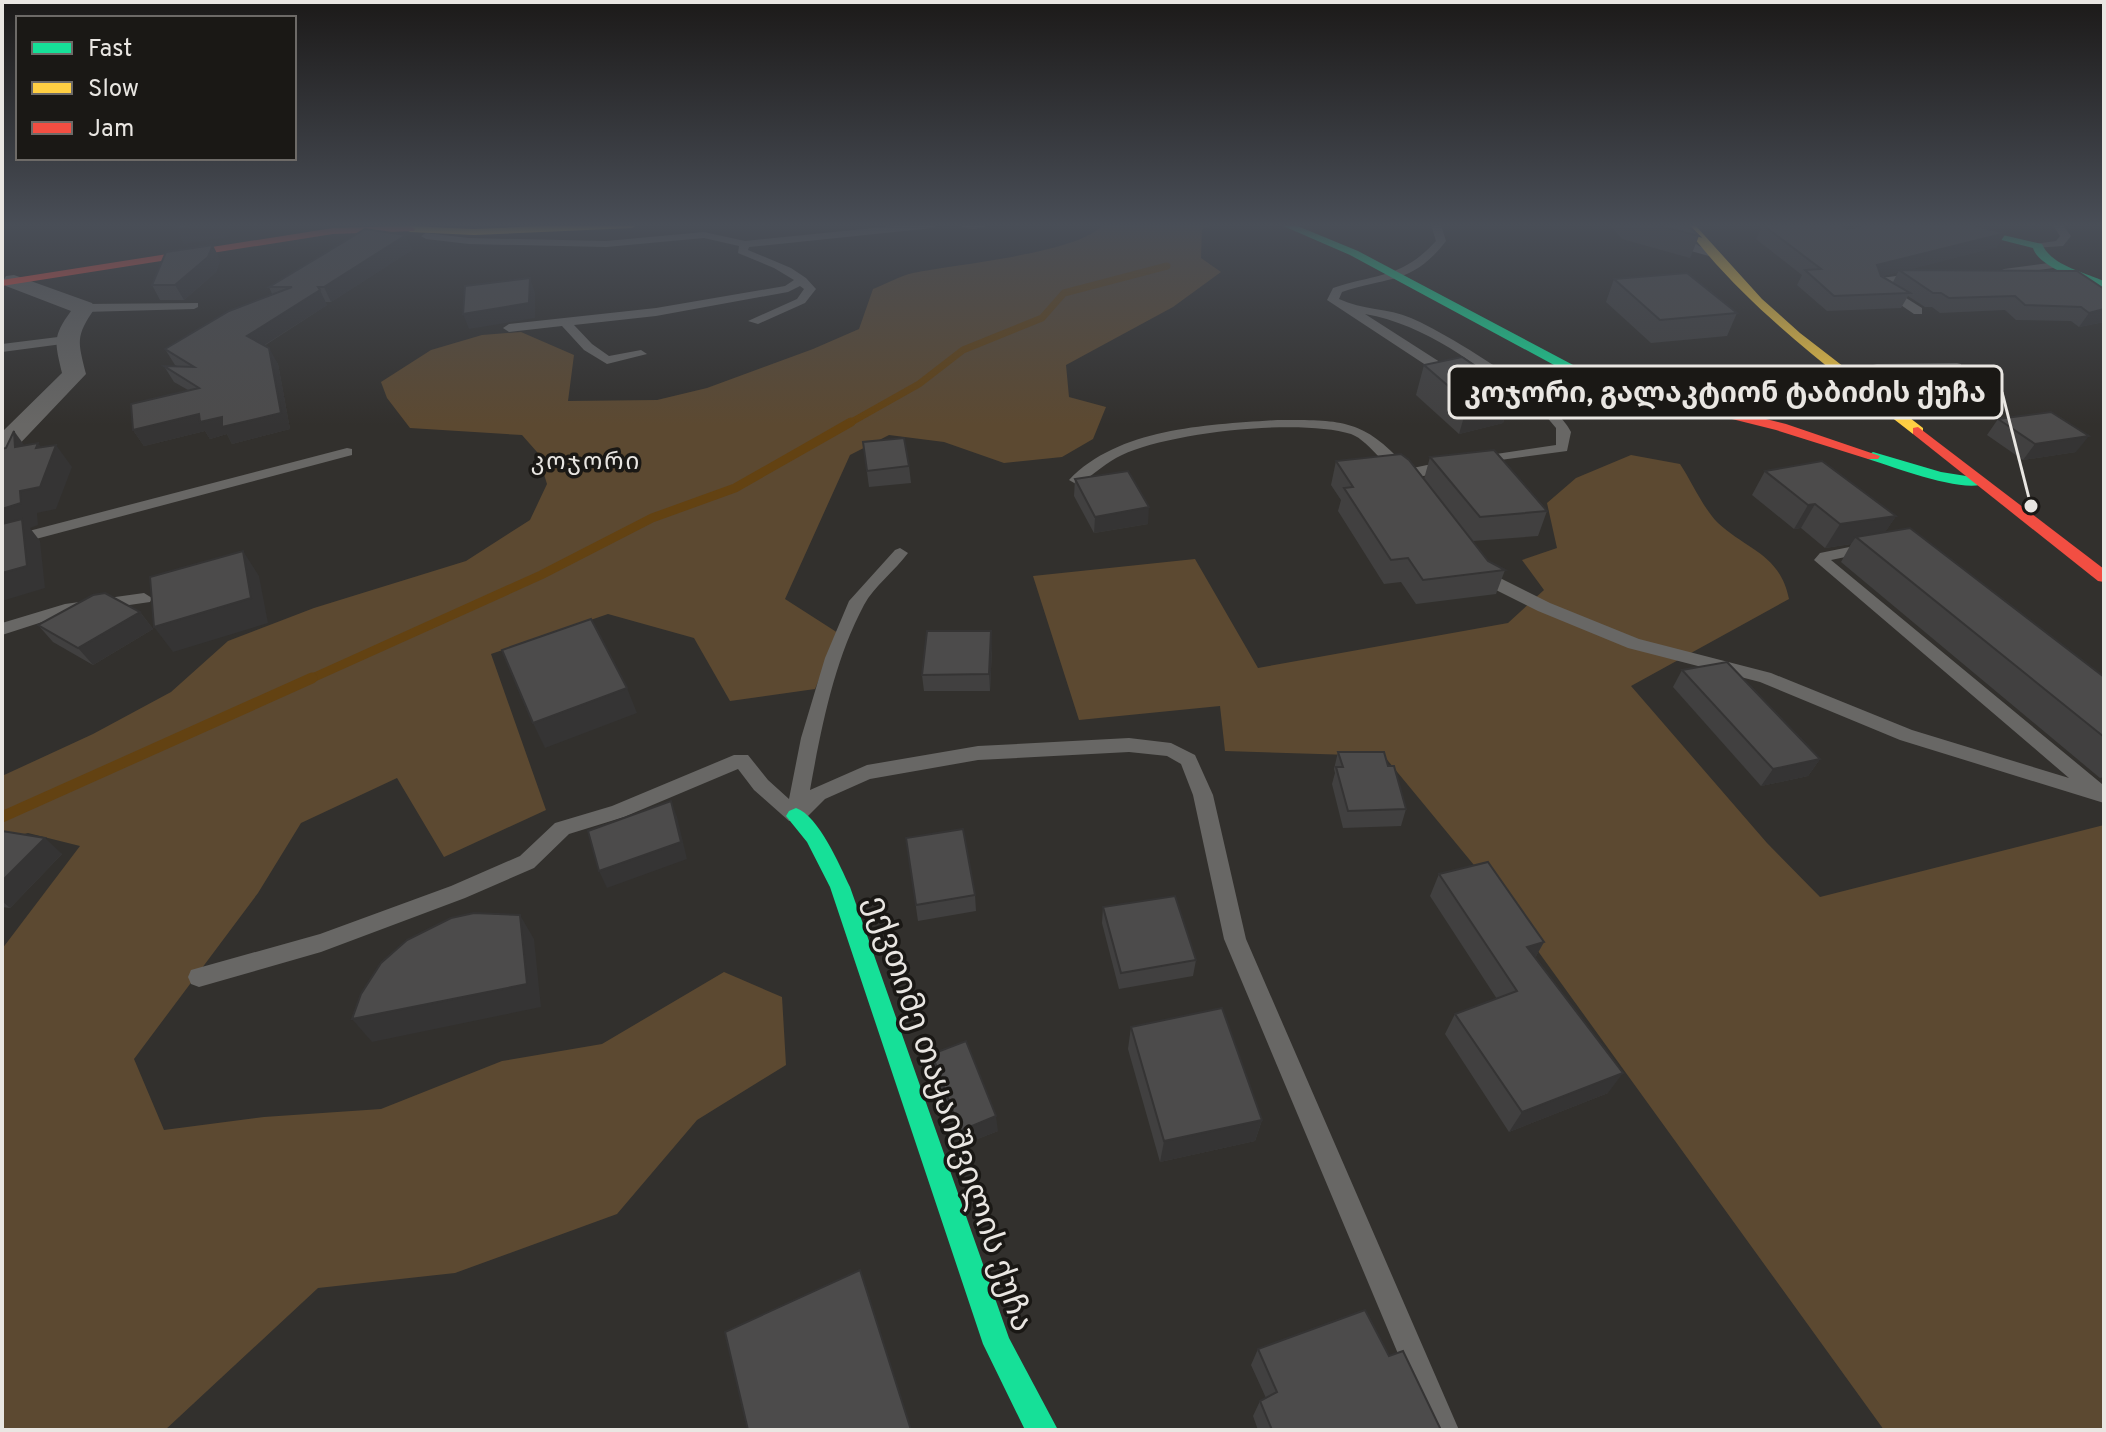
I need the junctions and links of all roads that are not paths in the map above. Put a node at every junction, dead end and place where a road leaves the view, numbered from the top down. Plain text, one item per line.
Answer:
1 (37, 292) edge
2 (776, 292) edge
3 (808, 292) edge
4 (1336, 292) edge
5 (1428, 292) edge
6 (1750, 292) edge
7 (1888, 292) edge
8 (194, 305) dead end
9 (84, 308) junction
10 (1346, 308) junction
11 (1918, 311) dead end
12 (564, 321) junction
13 (754, 321) dead end
14 (509, 328) dead end
15 (66, 340) junction
16 (2, 348) edge
17 (641, 354) dead end
18 (1957, 367) dead end
19 (1843, 374) junction
20 (1468, 387) edge
21 (2, 447) edge
22 (347, 452) dead end
23 (1076, 480) edge
24 (1980, 482) junction
25 (2, 543) edge
26 (1892, 544) edge
27 (900, 553) dead end
28 (1469, 556) edge
29 (2104, 577) edge
30 (144, 598) dead end
31 (2, 629) edge
32 (2104, 796) edge
33 (796, 816) junction
34 (199, 977) dead end
35 (1044, 1430) edge
36 (1445, 1430) edge

1 - 9 street
2 - 12 lane
3 - 13 lane
4 - 10 lane
5 - 24 street
6 - 19 street
7 - 11 lane
8 - 9 lane
9 - 15 street
10 - 20 lane
10 - 23 lane
12 - 14 lane
12 - 17 lane
15 - 16 lane
15 - 21 street
18 - 19 lane
19 - 24 street
22 - 25 lane
24 - 29 street
26 - 32 lane
27 - 33 lane
28 - 32 lane
30 - 31 lane
33 - 34 lane
33 - 35 street, ექვთიმე თაყაიშვილის ქუჩა
33 - 36 lane

